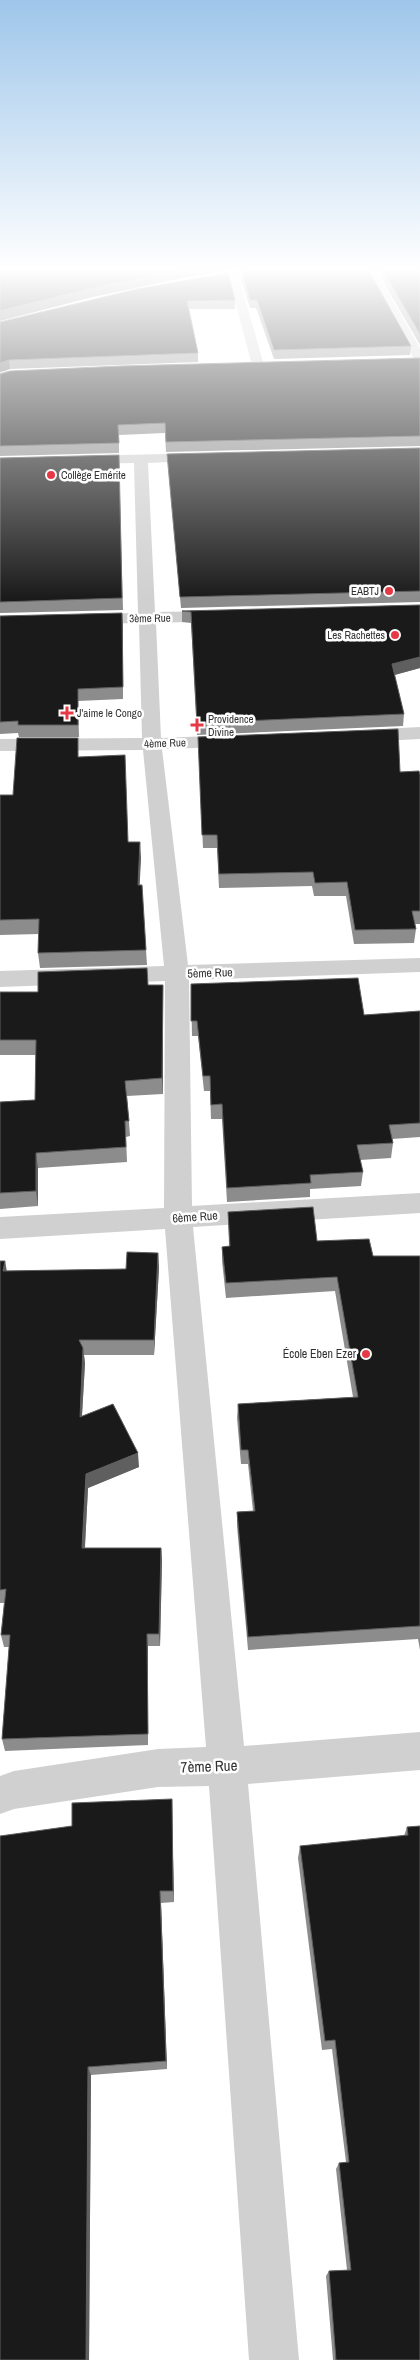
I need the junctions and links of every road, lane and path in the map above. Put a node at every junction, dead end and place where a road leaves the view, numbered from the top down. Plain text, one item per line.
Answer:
1 (220, 457) edge
2 (141, 459) junction
3 (66, 461) edge
4 (236, 615) edge
5 (148, 618) junction
6 (69, 619) edge
7 (420, 733) edge
8 (341, 736) edge
9 (251, 740) edge
10 (152, 744) junction
11 (0, 745) edge
12 (420, 965) edge
13 (177, 974) junction
14 (0, 979) edge
15 (420, 1203) edge
16 (178, 1219) junction
17 (0, 1228) edge
18 (420, 1751) edge
19 (227, 1766) junction
20 (0, 1795) edge
21 (274, 2360) edge

1 - 2 street
2 - 3 street
2 - 5 street
4 - 5 street, 3ème Rue
5 - 6 street, 3ème Rue
5 - 10 street
7 - 8 street
9 - 10 street, 4ème Rue
10 - 11 street, 4ème Rue
10 - 13 street
12 - 13 street, 5ème Rue
13 - 14 street, 5ème Rue
13 - 16 street
15 - 16 street, 6ème Rue
16 - 17 street, 6ème Rue
16 - 19 street
18 - 19 street, 7ème Rue
19 - 20 street, 7ème Rue
19 - 21 street

